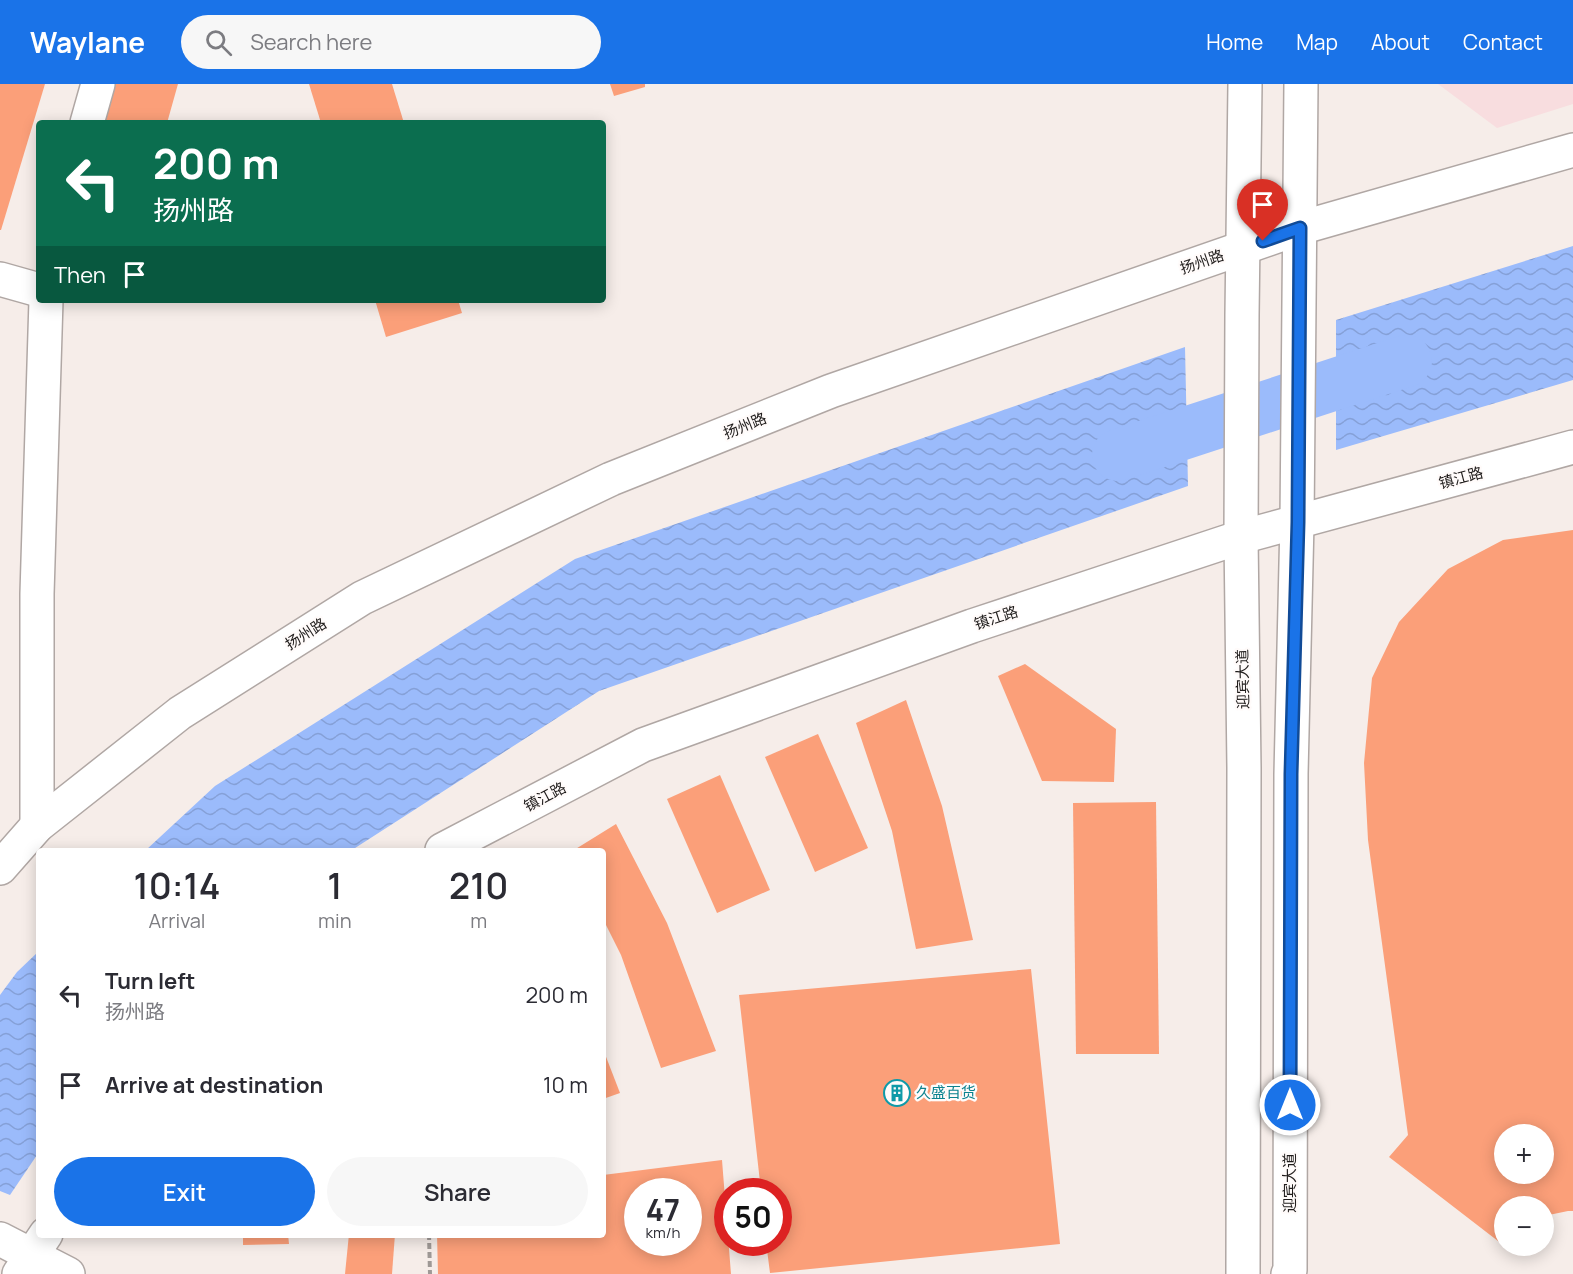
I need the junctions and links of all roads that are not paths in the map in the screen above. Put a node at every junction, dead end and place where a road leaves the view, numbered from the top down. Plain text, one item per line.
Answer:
1 (98, 84) edge
2 (1245, 84) edge
3 (1301, 84) edge
4 (88, 120) edge
5 (1573, 150) edge
6 (1300, 228) junction
7 (1244, 248) junction
8 (0, 279) edge
9 (36, 289) edge
10 (46, 303) edge
11 (1573, 447) edge
12 (1298, 522) junction
13 (1241, 537) junction
14 (37, 826) junction
15 (446, 848) edge
16 (0, 868) edge
17 (0, 1240) edge
18 (32, 1255) edge
19 (68, 1274) edge
20 (1243, 1274) edge
21 (1288, 1274) edge

1 - 4 street
2 - 7 street, 迎宾大道
3 - 6 street, 迎宾大道
5 - 6 street, 扬州路
6 - 7 street, 扬州路
6 - 12 street, 迎宾大道
7 - 13 street, 迎宾大道
7 - 14 street, 扬州路
8 - 9 street
10 - 14 street
11 - 12 street, 镇江路
12 - 13 street, 镇江路
12 - 21 street, 迎宾大道
13 - 15 street, 镇江路
13 - 20 street, 迎宾大道
14 - 16 street, 扬州路
17 - 18 street
18 - 19 street

